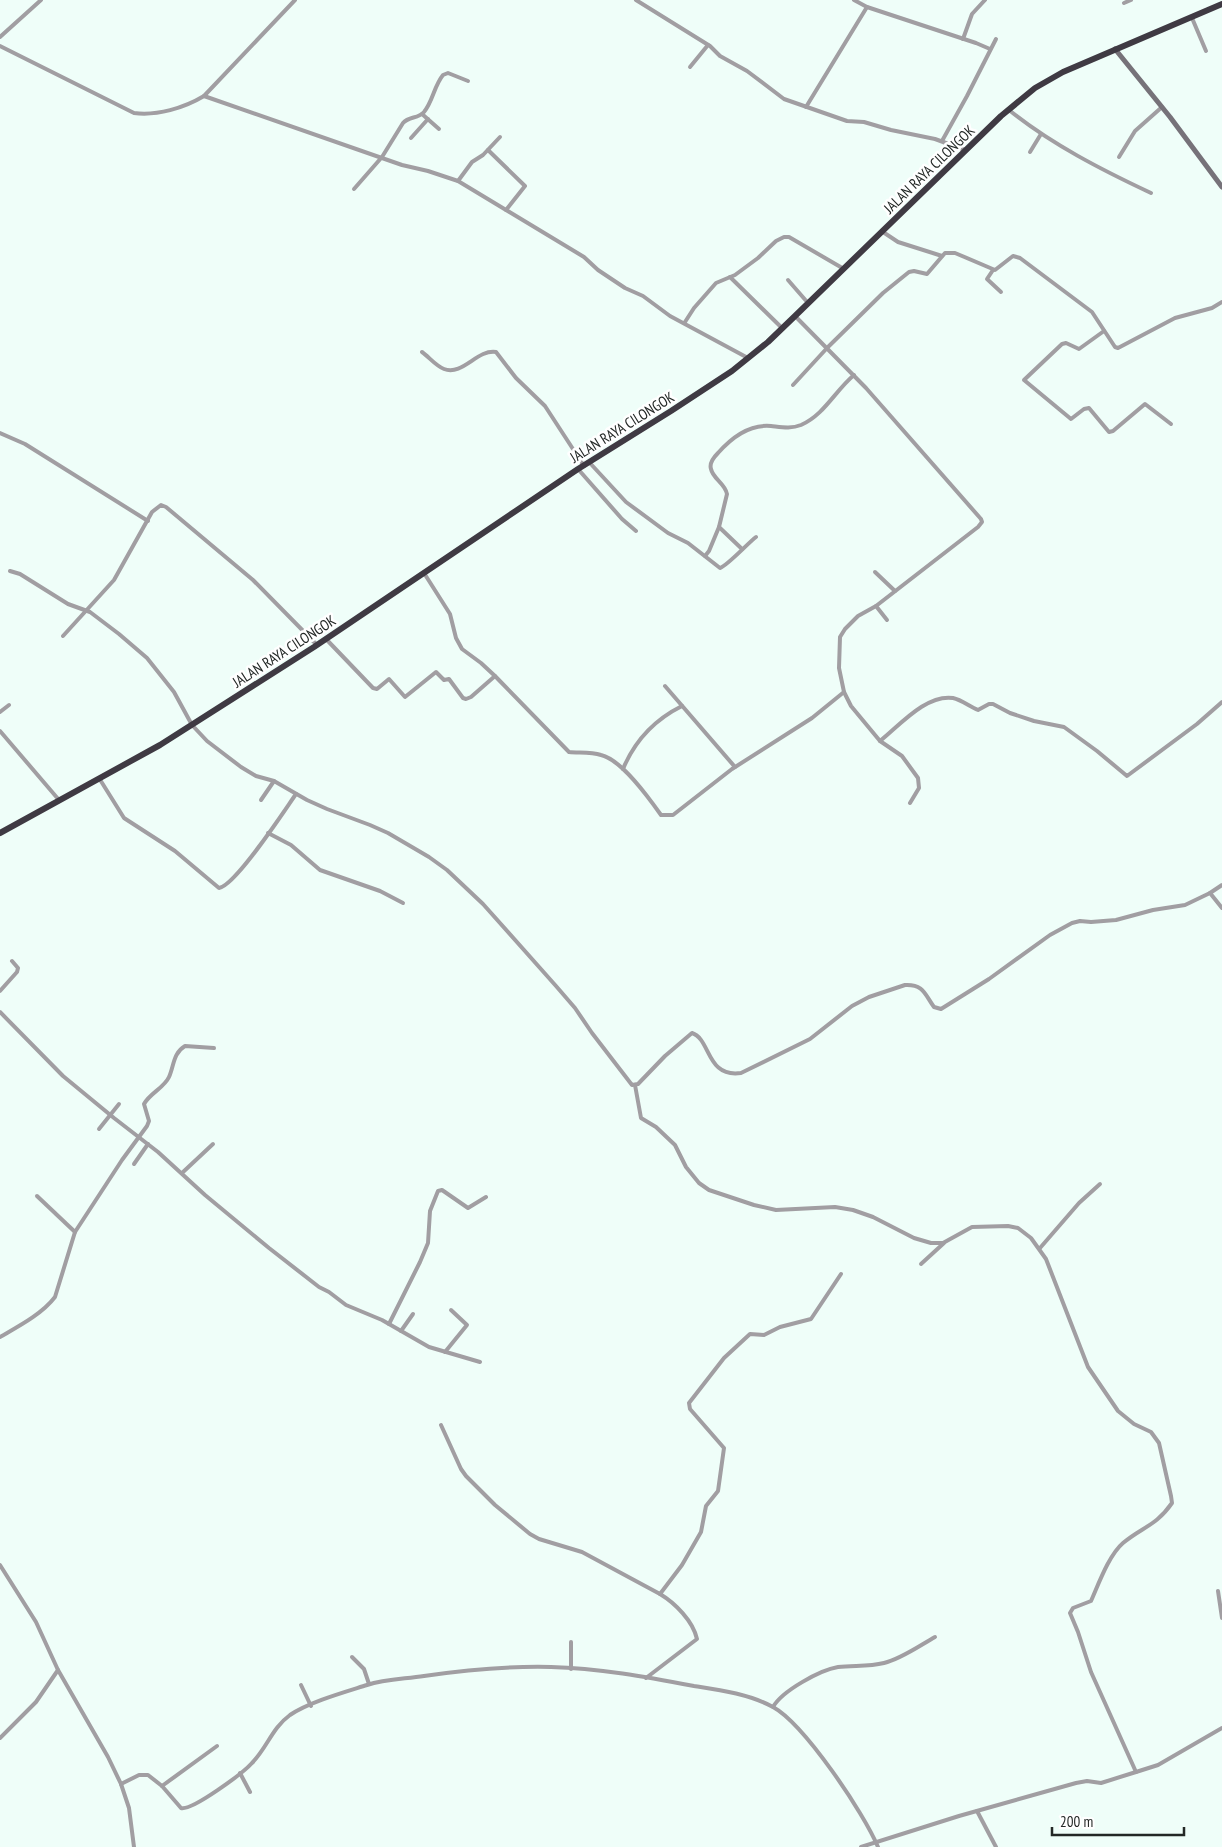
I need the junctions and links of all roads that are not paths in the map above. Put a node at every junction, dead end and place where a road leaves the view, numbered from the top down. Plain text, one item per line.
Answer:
1 (41, 0) edge
2 (295, 0) edge
3 (636, 0) edge
4 (854, 0) edge
5 (985, 0) edge
6 (1132, 0) edge
7 (1124, 3) dead end
8 (1222, 4) edge
9 (867, 7) junction
10 (1192, 18) junction
11 (0, 38) edge
12 (963, 39) junction
13 (996, 39) dead end
14 (708, 45) junction
15 (0, 46) edge
16 (990, 49) junction
17 (1115, 49) junction
18 (1206, 52) dead end
19 (690, 67) dead end
20 (468, 81) dead end
21 (204, 96) junction
22 (806, 107) junction
23 (1162, 107) junction
24 (1009, 110) junction
25 (422, 114) junction
26 (428, 119) junction
27 (439, 129) dead end
28 (1041, 134) junction
29 (411, 138) dead end
30 (500, 138) dead end
31 (942, 141) junction
32 (488, 150) junction
33 (966, 150) junction
34 (1030, 152) dead end
35 (382, 157) junction
36 (1119, 157) dead end
37 (458, 181) junction
38 (1222, 187) edge
39 (354, 189) dead end
40 (1151, 193) dead end
41 (506, 210) junction
42 (883, 232) junction
43 (942, 256) junction
44 (844, 269) junction
45 (993, 270) junction
46 (730, 277) junction
47 (788, 280) dead end
48 (1001, 292) dead end
49 (1222, 302) edge
50 (808, 303) junction
51 (795, 316) junction
52 (685, 322) junction
53 (782, 328) junction
54 (1104, 332) junction
55 (828, 348) junction
56 (422, 352) dead end
57 (748, 358) junction
58 (854, 375) junction
59 (793, 385) dead end
60 (1171, 424) dead end
61 (0, 433) edge
62 (584, 466) junction
63 (148, 521) junction
64 (719, 528) junction
65 (636, 531) dead end
66 (756, 537) dead end
67 (742, 549) junction
68 (705, 556) junction
69 (10, 571) dead end
70 (875, 572) dead end
71 (424, 573) junction
72 (895, 591) junction
73 (876, 606) junction
74 (88, 611) junction
75 (887, 620) dead end
76 (63, 636) dead end
77 (326, 638) junction
78 (317, 645) junction
79 (495, 676) junction
80 (666, 686) dead end
81 (844, 692) junction
82 (1222, 702) edge
83 (9, 705) dead end
84 (682, 706) junction
85 (0, 712) edge
86 (192, 725) junction
87 (0, 731) edge
88 (880, 741) junction
89 (735, 767) junction
90 (623, 769) junction
91 (98, 778) junction
92 (274, 781) junction
93 (296, 794) junction
94 (59, 800) junction
95 (261, 800) dead end
96 (910, 802) dead end
97 (0, 833) edge
98 (268, 833) junction
99 (1222, 885) edge
100 (1210, 893) junction
101 (403, 903) dead end
102 (1222, 908) edge
103 (12, 961) dead end
104 (0, 991) edge
105 (0, 1012) edge
106 (214, 1048) dead end
107 (635, 1085) junction
108 (120, 1104) dead end
109 (110, 1115) junction
110 (99, 1129) dead end
111 (139, 1137) junction
112 (148, 1144) junction
113 (212, 1144) dead end
114 (134, 1164) dead end
115 (182, 1173) junction
116 (1100, 1184) dead end
117 (38, 1196) dead end
118 (486, 1197) dead end
119 (75, 1232) junction
120 (946, 1242) junction
121 (1040, 1248) junction
122 (921, 1264) dead end
123 (841, 1274) dead end
124 (452, 1310) dead end
125 (413, 1314) dead end
126 (389, 1324) junction
127 (401, 1331) junction
128 (0, 1337) edge
129 (445, 1352) junction
130 (480, 1362) dead end
131 (441, 1425) dead end
132 (0, 1565) edge
133 (1218, 1591) dead end
134 (660, 1594) junction
135 (1222, 1618) edge
136 (935, 1637) dead end
137 (571, 1642) dead end
138 (352, 1657) dead end
139 (570, 1669) junction
140 (58, 1670) junction
141 (646, 1678) junction
142 (301, 1684) dead end
143 (369, 1684) junction
144 (311, 1706) junction
145 (773, 1706) junction
146 (1222, 1728) edge
147 (0, 1738) edge
148 (217, 1746) dead end
149 (1136, 1772) junction
150 (240, 1773) junction
151 (122, 1784) junction
152 (162, 1786) junction
153 (250, 1792) dead end
154 (977, 1811) junction
155 (877, 1845) edge
156 (134, 1847) edge
157 (861, 1847) edge
158 (996, 1847) edge

1 - 11 street
2 - 21 street
3 - 14 street
4 - 9 street
5 - 12 street
6 - 7 street
8 - 10 highway, JALAN RAYA CILONGOK
9 - 12 street
9 - 22 street
10 - 17 highway, JALAN RAYA CILONGOK
10 - 18 street
12 - 16 street
13 - 16 street
14 - 19 street
14 - 22 street
15 - 21 street
16 - 31 street
17 - 23 street
17 - 24 highway, JALAN RAYA CILONGOK
20 - 25 street
21 - 35 street
22 - 31 street
23 - 36 street
23 - 38 street
24 - 28 street
24 - 33 highway, JALAN RAYA CILONGOK
25 - 26 street
25 - 35 street
26 - 27 street
26 - 29 street
28 - 34 street
28 - 40 street
30 - 32 street
31 - 33 street
32 - 37 street
32 - 41 street
33 - 42 highway, JALAN RAYA CILONGOK
35 - 37 street
35 - 39 street
37 - 41 street
41 - 52 street
42 - 43 street
42 - 44 highway, JALAN RAYA CILONGOK
43 - 45 street
43 - 55 street
44 - 46 street
44 - 50 highway, JALAN RAYA CILONGOK
45 - 48 street
45 - 54 street
46 - 52 street
46 - 53 street
47 - 50 street
49 - 54 street
50 - 51 highway, JALAN RAYA CILONGOK
51 - 53 highway, JALAN RAYA CILONGOK
51 - 55 street
52 - 57 street
53 - 57 highway, JALAN RAYA CILONGOK
54 - 60 street
55 - 58 street
55 - 59 street
56 - 62 street
57 - 62 highway, JALAN RAYA CILONGOK
58 - 64 street
58 - 72 street
61 - 63 street
62 - 65 street
62 - 68 street
62 - 71 highway, JALAN RAYA CILONGOK
63 - 74 street
63 - 78 street
64 - 67 street
64 - 68 street
66 - 67 street
67 - 68 street
69 - 74 street
70 - 72 street
71 - 77 highway, JALAN RAYA CILONGOK
71 - 79 street
72 - 73 street
73 - 75 street
73 - 81 street
74 - 76 street
74 - 86 street
77 - 78 highway, JALAN RAYA CILONGOK
77 - 79 street
78 - 86 highway, JALAN RAYA CILONGOK
79 - 90 street
80 - 84 street
81 - 88 street
81 - 89 street
82 - 88 street
83 - 85 street
84 - 89 street
84 - 90 street
86 - 91 highway, JALAN RAYA CILONGOK
86 - 92 street
87 - 94 street
88 - 96 street
89 - 90 street
91 - 94 highway, JALAN RAYA CILONGOK
91 - 98 street
92 - 93 street
92 - 95 street
93 - 98 street
93 - 107 street
94 - 97 highway, JALAN RAYA CILONGOK
98 - 101 street
99 - 100 street
100 - 102 street
100 - 107 street
103 - 104 street
105 - 109 street
106 - 111 street
107 - 120 street
108 - 109 street
109 - 110 street
109 - 111 street
111 - 112 street
111 - 119 street
112 - 114 street
112 - 115 street
113 - 115 street
115 - 126 street
116 - 121 street
117 - 119 street
118 - 126 street
119 - 128 street
120 - 121 street
120 - 122 street
121 - 149 street
123 - 134 street
124 - 129 street
125 - 127 street
126 - 127 street
127 - 129 street
129 - 130 street
131 - 134 street
132 - 140 street
133 - 135 street
134 - 141 street
136 - 145 street
137 - 139 street
138 - 143 street
139 - 141 street
139 - 143 street
140 - 147 street
140 - 151 street
141 - 145 street
142 - 144 street
143 - 144 street
144 - 150 street
145 - 155 street
146 - 149 street
148 - 152 street
149 - 154 street
150 - 152 street
150 - 153 street
151 - 152 street
151 - 156 street
154 - 155 street
154 - 158 street
155 - 157 street

